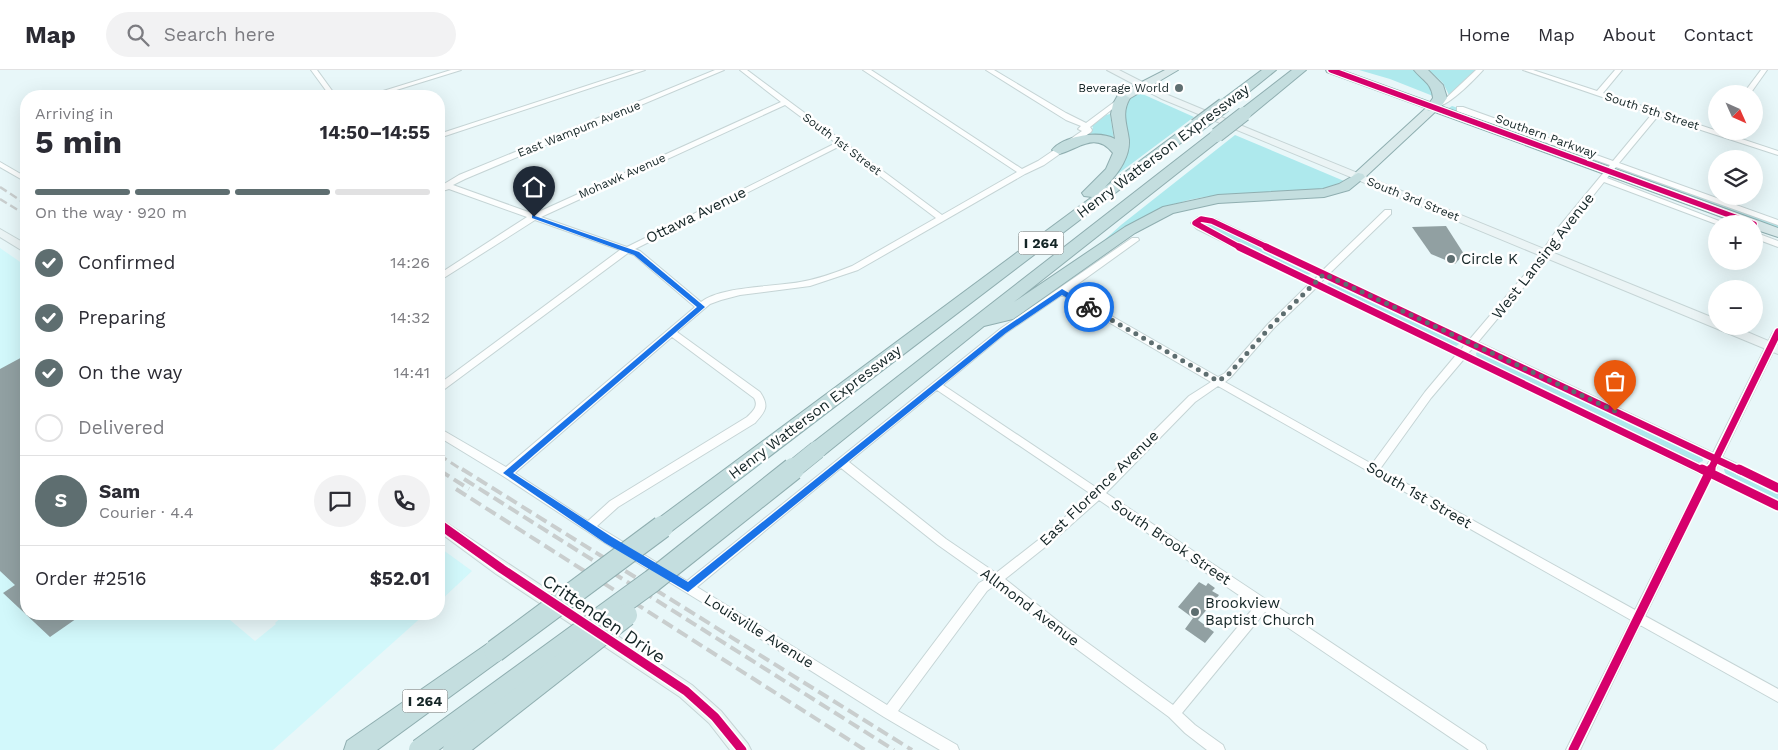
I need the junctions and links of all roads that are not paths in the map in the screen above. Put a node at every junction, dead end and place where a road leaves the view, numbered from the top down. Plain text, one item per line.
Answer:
1 (314, 70) edge
2 (458, 70) edge
3 (642, 70) edge
4 (721, 70) edge
5 (743, 70) edge
6 (866, 70) edge
7 (989, 70) edge
8 (1112, 70) edge
9 (1173, 70) edge
10 (1270, 70) edge
11 (1331, 70) edge
12 (1420, 70) edge
13 (1480, 70) edge
14 (1526, 70) edge
15 (1619, 70) edge
16 (1764, 70) edge
17 (1297, 72) edge
18 (1753, 85) edge
19 (1142, 86) junction
20 (329, 90) edge
21 (390, 90) edge
22 (1598, 94) junction
23 (1123, 98) junction
24 (786, 102) junction
25 (1433, 108) junction
26 (1460, 109) dead end
27 (1656, 113) junction
28 (1066, 115) junction
29 (1086, 126) junction
30 (1708, 129) edge
31 (445, 134) edge
32 (1076, 134) junction
33 (1741, 140) edge
34 (840, 143) junction
35 (1059, 150) junction
36 (1120, 152) junction
37 (1778, 153) edge
38 (0, 164) edge
39 (1022, 172) junction
40 (1609, 172) junction
41 (20, 176) edge
42 (1358, 176) junction
43 (445, 186) edge
44 (445, 189) edge
45 (1388, 212) dead end
46 (1729, 215) edge
47 (534, 217) junction
48 (1708, 217) edge
49 (941, 218) junction
50 (1778, 223) edge
51 (1763, 227) edge
52 (0, 232) edge
53 (1778, 233) edge
54 (1763, 238) edge
55 (1135, 240) dead end
56 (1778, 244) edge
57 (20, 245) edge
58 (627, 249) junction
59 (1544, 254) junction
60 (445, 274) edge
61 (1324, 274) junction
62 (1315, 283) junction
63 (1062, 291) junction
64 (701, 307) junction
65 (1708, 321) edge
66 (976, 323) junction
67 (1778, 332) edge
68 (672, 333) junction
69 (1743, 335) edge
70 (1472, 343) junction
71 (1774, 348) edge
72 (1463, 355) junction
73 (885, 359) junction
74 (1218, 381) junction
75 (445, 385) edge
76 (936, 385) junction
77 (445, 436) edge
78 (1715, 459) junction
79 (842, 463) junction
80 (1374, 469) junction
81 (507, 473) junction
82 (1708, 473) junction
83 (1778, 488) edge
84 (1098, 493) junction
85 (1778, 506) edge
86 (662, 527) joint
87 (445, 528) edge
88 (589, 528) junction
89 (996, 579) junction
90 (652, 581) junction
91 (688, 588) junction
92 (1264, 604) junction
93 (1637, 618) junction
94 (1778, 696) edge
95 (888, 713) junction
96 (1174, 713) junction
97 (356, 750) edge
98 (420, 750) edge
99 (454, 750) edge
100 (742, 750) edge
101 (952, 750) edge
102 (1218, 750) edge
103 (1480, 750) edge
104 (1573, 750) edge

1 - 20 street
2 - 21 street
3 - 31 street
4 - 43 street, East Wampum Avenue
5 - 24 street, South 1st Street
6 - 39 street
7 - 28 street
8 - 19 main road, South 3rd Street
9 - 19 main road
10 - 73 highway, Henry Watterson Expressway / I 264, bridge
11 - 25 main road, Southern Parkway
12 - 25 highway
13 - 25 street
14 - 22 street, South 5th Street
15 - 22 street
16 - 18 street
17 - 66 highway, Henry Watterson Expressway / I 264, bridge
19 - 23 main road
19 - 42 main road, South 3rd Street
22 - 27 street, South 5th Street
23 - 29 street
23 - 36 highway
24 - 34 street, South 1st Street
24 - 47 street, Mohawk Avenue
25 - 40 main road, Southern Parkway
25 - 42 main road
26 - 40 street
27 - 30 street, South 5th Street
27 - 40 street, West Lansing Avenue
28 - 29 street
28 - 32 street
29 - 32 street
29 - 35 street
32 - 39 street
33 - 37 street, South 5th Street
34 - 49 street, South 1st Street
34 - 58 street, Ottawa Avenue
35 - 36 highway
35 - 39 street
36 - 73 highway
38 - 41 street
39 - 49 street
40 - 46 main road, Southern Parkway
40 - 48 street
40 - 50 street
40 - 59 street, West Lansing Avenue
42 - 59 main road, South 3rd Street
42 - 66 highway
44 - 47 street
45 - 61 street, East Florence Avenue
47 - 58 street
47 - 60 street, Mohawk Avenue
49 - 64 street
51 - 53 main road, Southern Parkway
52 - 57 main road
54 - 56 street
55 - 63 street
58 - 64 street
58 - 75 street, Ottawa Avenue
59 - 65 main road, South 3rd Street
59 - 70 street, West Lansing Avenue
61 - 62 street, East Florence Avenue
61 - 62 street
61 - 70 street
62 - 72 street
62 - 74 street, East Florence Avenue
63 - 74 street, South 1st Street
63 - 76 street
64 - 68 street
66 - 90 highway, Henry Watterson Expressway / I 264, bridge
67 - 71 street
68 - 81 street
68 - 88 street
69 - 71 main road
70 - 72 street, West Lansing Avenue
70 - 78 street
71 - 78 street
72 - 80 street, West Lansing Avenue
72 - 82 street
73 - 86 highway, Henry Watterson Expressway / I 264
74 - 80 street, South 1st Street
74 - 84 street, East Florence Avenue
76 - 79 street
76 - 84 street, South Brook Street
77 - 81 street, Louisville Avenue
78 - 82 street
78 - 83 street
79 - 89 street, Allmond Avenue
79 - 91 street
80 - 93 street, South 1st Street
81 - 88 street, Louisville Avenue
82 - 85 street
82 - 93 street
84 - 89 street, East Florence Avenue
84 - 92 street, South Brook Street
86 - 97 highway, Henry Watterson Expressway / I 264, bridge
87 - 100 main road, Crittenden Drive
88 - 91 street, Louisville Avenue
89 - 95 street, East Florence Avenue
89 - 96 street, Allmond Avenue
90 - 98 highway, Henry Watterson Expressway / I 264, bridge
90 - 99 highway, bridge
91 - 95 street, Louisville Avenue
92 - 96 street
92 - 103 street, South Brook Street
93 - 94 street, South 1st Street
93 - 104 street
95 - 101 street, Louisville Avenue
96 - 102 street, Allmond Avenue

